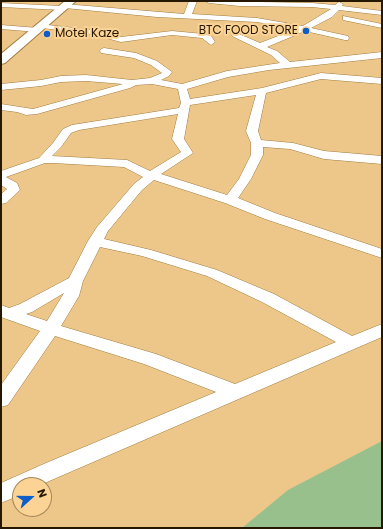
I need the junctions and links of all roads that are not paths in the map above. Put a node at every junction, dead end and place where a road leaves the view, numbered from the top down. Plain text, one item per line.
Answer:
1 (193, 1) edge
2 (208, 1) edge
3 (251, 1) edge
4 (240, 4) junction
5 (339, 4) edge
6 (1, 5) edge
7 (65, 5) edge
8 (382, 13) edge
9 (329, 15) junction
10 (187, 17) junction
11 (382, 26) edge
12 (1, 27) edge
13 (40, 28) junction
14 (304, 28) junction
15 (236, 36) dead end
16 (345, 38) dead end
17 (211, 42) dead end
18 (261, 46) junction
19 (104, 51) dead end
20 (382, 55) edge
21 (2, 58) edge
22 (313, 63) junction
23 (288, 65) junction
24 (321, 76) junction
25 (152, 81) junction
26 (382, 81) edge
27 (134, 82) junction
28 (1, 87) edge
29 (182, 87) junction
30 (262, 91) junction
31 (1, 106) edge
32 (185, 107) junction
33 (257, 143) junction
34 (43, 160) junction
35 (382, 160) edge
36 (1, 175) edge
37 (152, 175) junction
38 (1, 180) edge
39 (1, 200) edge
40 (230, 200) junction
41 (95, 241) junction
42 (382, 254) edge
43 (76, 281) junction
44 (5, 313) edge
45 (51, 329) junction
46 (382, 330) edge
47 (352, 343) junction
48 (236, 392) junction
49 (1, 400) edge
50 (1, 493) edge

1 - 10 street
2 - 4 street
3 - 4 street
4 - 5 street
5 - 8 street
5 - 9 street
6 - 7 street
7 - 10 street
7 - 13 main road
9 - 11 street
9 - 14 street
10 - 14 street
12 - 13 street
13 - 17 street
13 - 21 main road
14 - 16 street
14 - 18 street
15 - 18 street
18 - 23 street
19 - 25 street
20 - 22 street
22 - 23 street
22 - 24 street
23 - 29 street
24 - 26 street
24 - 30 street
25 - 27 street
25 - 29 street
27 - 28 street
27 - 31 street
29 - 32 street
30 - 32 street
30 - 33 street
32 - 34 street
32 - 37 street
33 - 35 street
33 - 40 street
34 - 36 street
34 - 37 street
37 - 40 street
37 - 41 street
38 - 39 street
40 - 42 street
41 - 43 street
41 - 47 street
43 - 44 street
43 - 45 street
44 - 45 street
45 - 48 street
45 - 49 street
46 - 47 street
47 - 48 street
48 - 50 street

